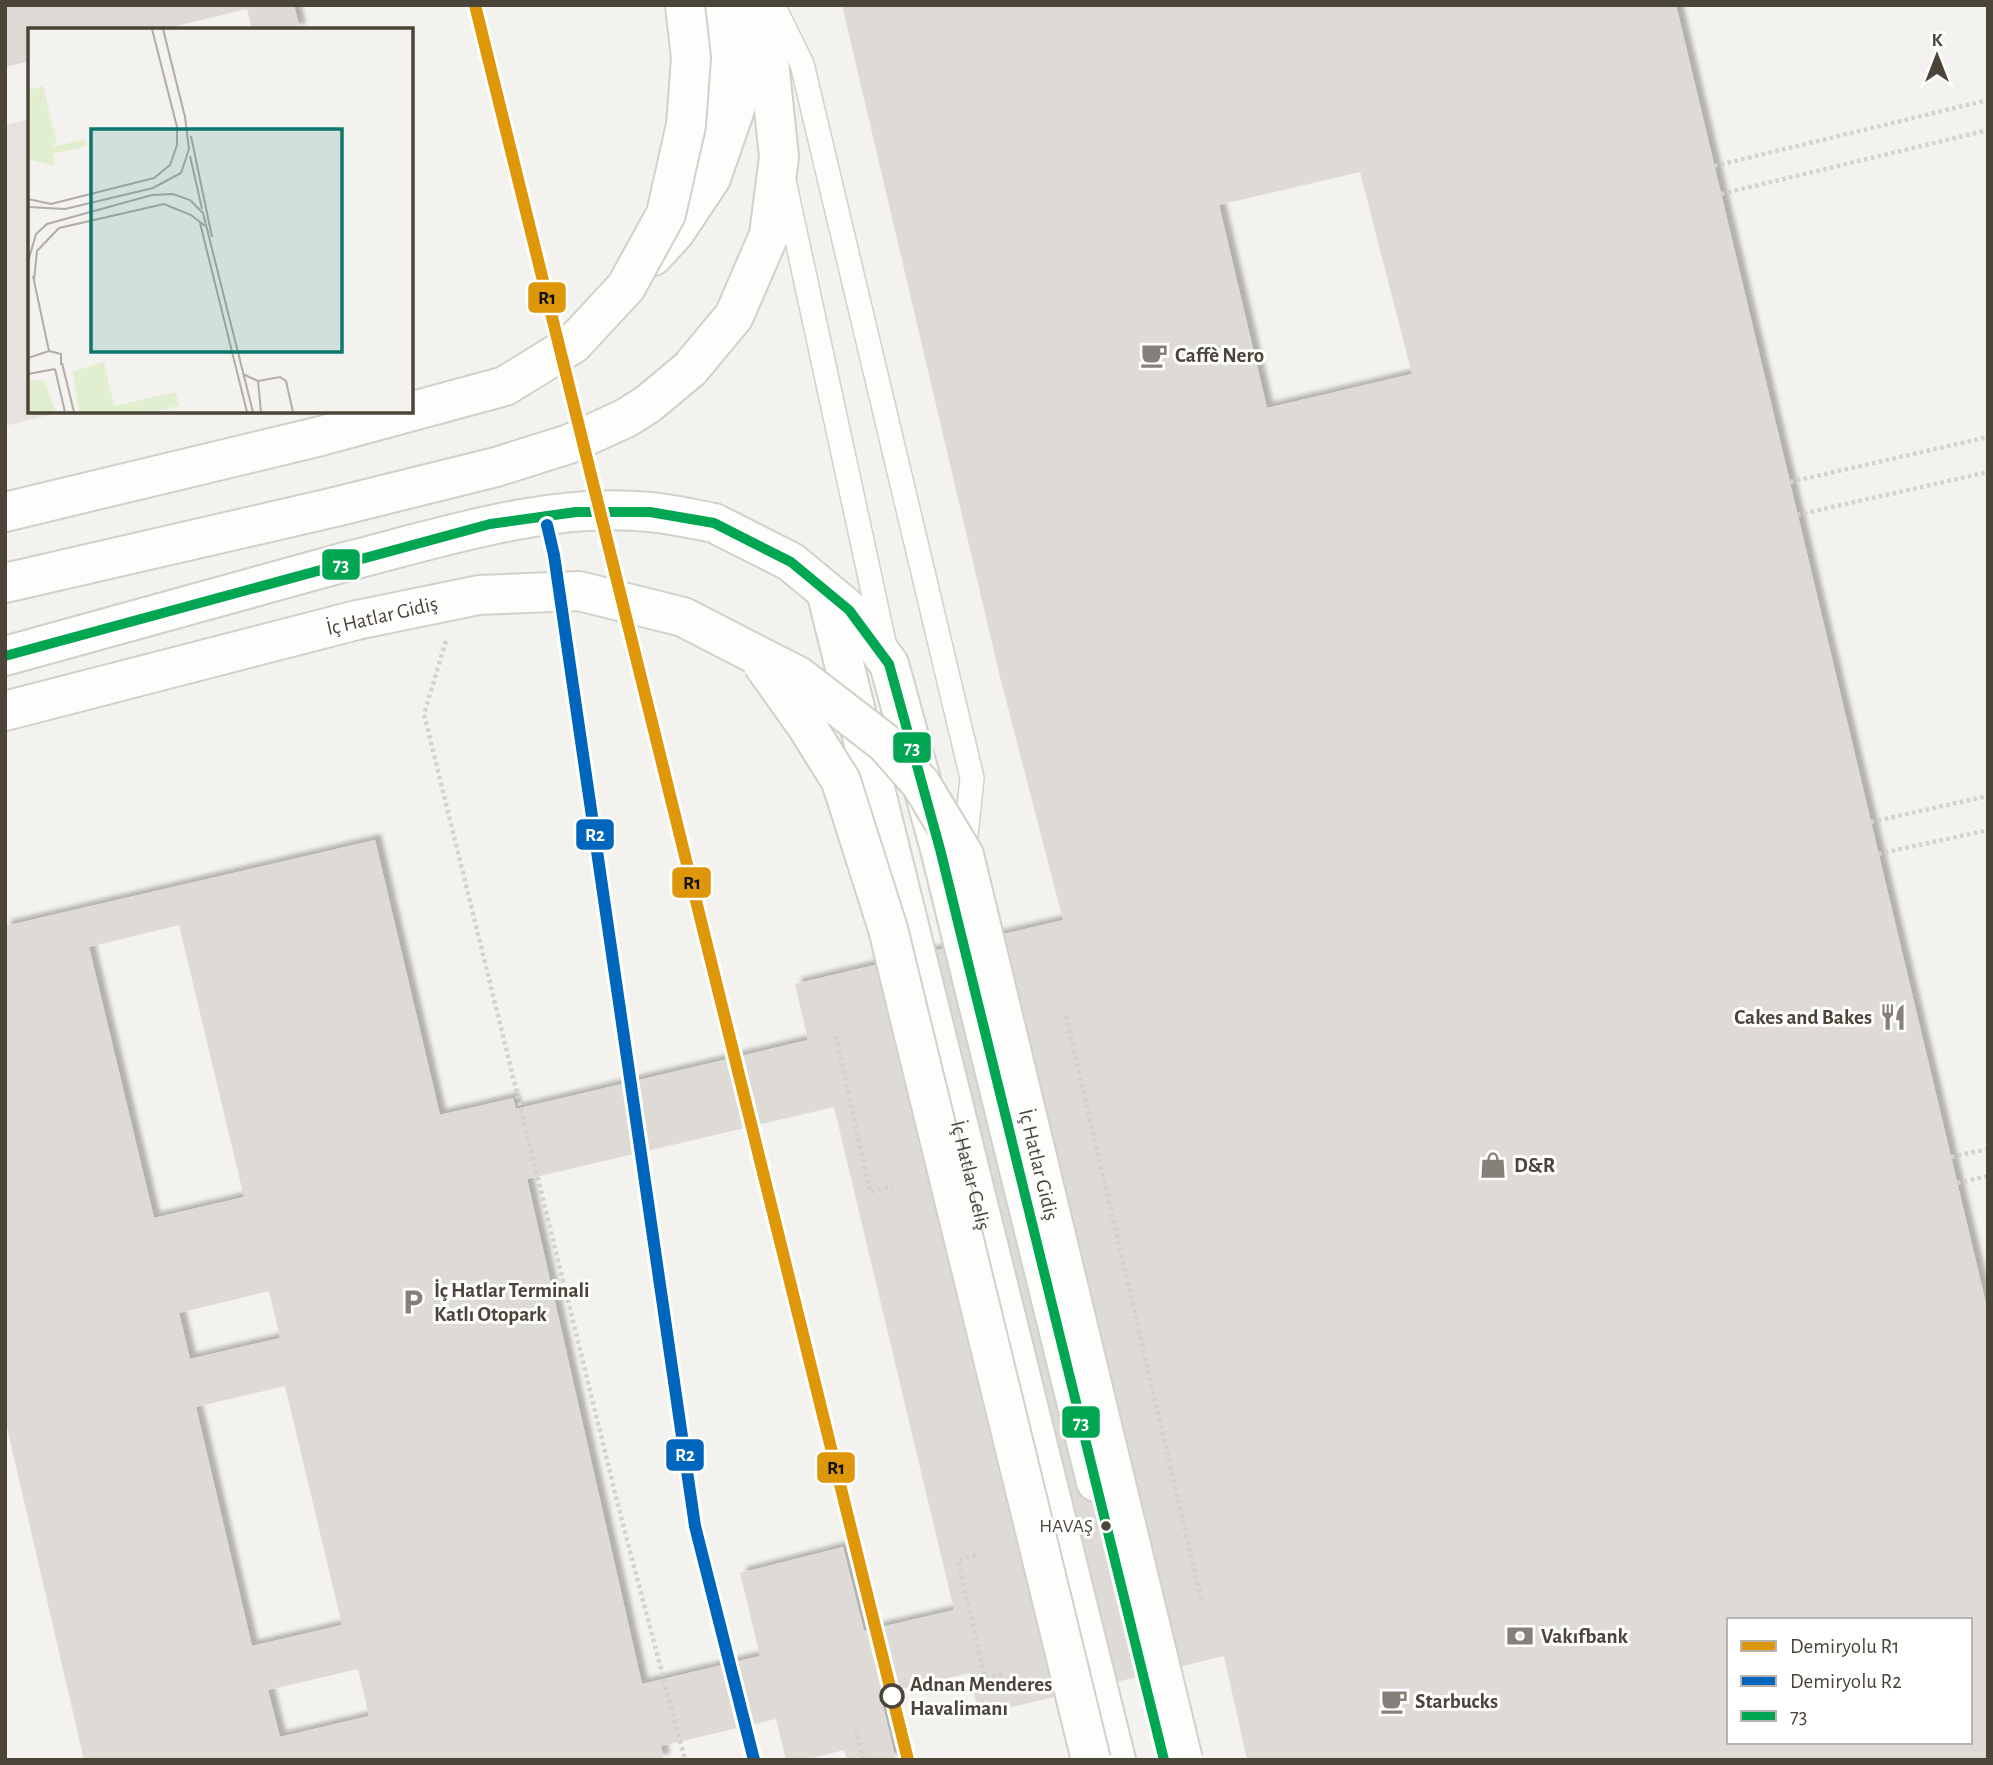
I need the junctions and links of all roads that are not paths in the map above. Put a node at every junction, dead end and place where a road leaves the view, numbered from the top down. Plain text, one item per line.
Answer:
1 (685, 5) edge
2 (715, 5) edge
3 (747, 5) edge
4 (762, 5) edge
5 (773, 5) edge
6 (779, 157) junction
7 (626, 287) junction
8 (413, 411) edge
9 (406, 413) edge
10 (5, 512) edge
11 (5, 583) edge
12 (826, 591) junction
13 (756, 655) junction
14 (5, 656) edge
15 (889, 664) junction
16 (5, 711) edge
17 (964, 855) junction
18 (1091, 1760) edge
19 (1116, 1760) edge
20 (1164, 1760) edge
21 (1184, 1760) edge

1 - 7 street, bridge
2 - 7 street, bridge
3 - 7 street, bridge
4 - 6 street
5 - 17 lane
6 - 11 street, bridge
6 - 15 lane
7 - 8 street, bridge
9 - 10 street, bridge
12 - 14 street, bridge
12 - 15 street
12 - 19 street, İç Hatlar Geliş
13 - 16 street, İç Hatlar Gidiş, bridge
13 - 17 street, İç Hatlar Gidiş, bridge
13 - 18 street, İç Hatlar Gidiş, bridge
15 - 20 street
17 - 21 street, İç Hatlar Gidiş, bridge

